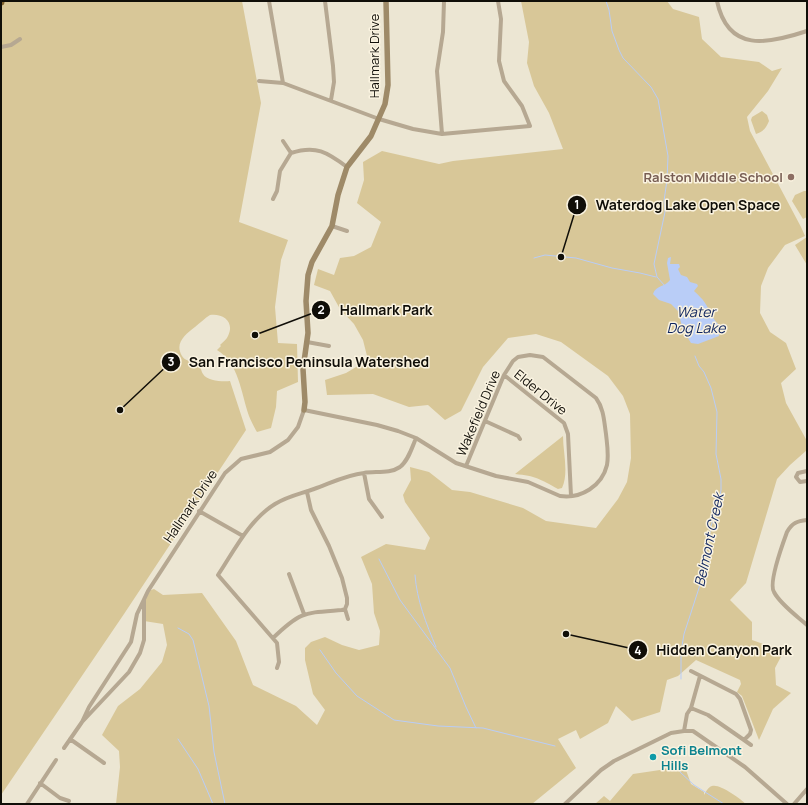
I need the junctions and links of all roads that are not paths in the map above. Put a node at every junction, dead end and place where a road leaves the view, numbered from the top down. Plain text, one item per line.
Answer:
1 (269, 1) edge
2 (325, 1) edge
3 (386, 1) edge
4 (444, 1) edge
5 (498, 1) edge
6 (717, 1) edge
7 (807, 31) edge
8 (20, 39) dead end
9 (1, 47) edge
10 (259, 82) dead end
11 (283, 83) junction
12 (330, 100) junction
13 (380, 119) junction
14 (442, 134) junction
15 (283, 141) dead end
16 (291, 153) junction
17 (347, 167) junction
18 (273, 199) dead end
19 (332, 226) junction
20 (347, 231) dead end
21 (307, 342) junction
22 (329, 346) dead end
23 (504, 375) junction
24 (304, 410) junction
25 (485, 421) junction
26 (416, 438) junction
27 (520, 439) dead end
28 (466, 466) junction
29 (807, 471) edge
30 (364, 473) junction
31 (807, 482) edge
32 (306, 492) junction
33 (571, 496) junction
34 (199, 511) junction
35 (382, 517) dead end
36 (807, 520) edge
37 (243, 536) junction
38 (289, 574) dead end
39 (144, 599) junction
40 (346, 609) junction
41 (304, 614) junction
42 (348, 619) dead end
43 (807, 625) edge
44 (273, 638) junction
45 (277, 668) dead end
46 (691, 671) dead end
47 (700, 676) junction
48 (691, 708) junction
49 (82, 722) junction
50 (684, 731) junction
51 (70, 740) junction
52 (744, 740) junction
53 (751, 745) dead end
54 (64, 748) dead end
55 (56, 760) dead end
56 (104, 763) dead end
57 (40, 783) junction
58 (807, 789) edge
59 (69, 801) dead end
60 (27, 804) edge
61 (565, 804) edge
62 (787, 804) edge
63 (794, 804) edge

1 - 11 street
2 - 12 street
3 - 13 street, Hallmark Drive
4 - 14 street
5 - 14 street
6 - 7 street
8 - 9 street
10 - 11 street
11 - 12 street
12 - 13 street
13 - 14 street
13 - 17 street, Hallmark Drive
15 - 16 street
16 - 17 street
16 - 18 street
17 - 19 street, Hallmark Drive
19 - 20 street
19 - 21 street, Hallmark Drive
21 - 22 street
21 - 24 street, Hallmark Drive
23 - 25 street, Wakefield Drive
23 - 33 street, Elder Drive
23 - 33 street, Wakefield Drive
24 - 26 street, Wakefield Drive
24 - 34 street, Hallmark Drive
25 - 27 street
25 - 28 street, Wakefield Drive
26 - 28 street, Wakefield Drive
26 - 30 street
28 - 33 street, Wakefield Drive
29 - 31 street
30 - 32 street
30 - 35 street
32 - 37 street
32 - 40 street
34 - 37 street
34 - 39 street, Hallmark Drive
36 - 43 street
37 - 44 street
38 - 41 street
39 - 49 street, Hallmark Drive
39 - 49 street, Hallmark Drive
40 - 41 street
40 - 42 street
41 - 44 street
44 - 45 street
46 - 47 street
47 - 48 street
47 - 52 street
48 - 50 street
48 - 52 street
49 - 51 street, Hallmark Drive
50 - 61 street
50 - 62 street
51 - 54 street, Hallmark Drive
51 - 56 street
52 - 53 street
55 - 57 street
57 - 59 street
57 - 60 street
58 - 63 street

